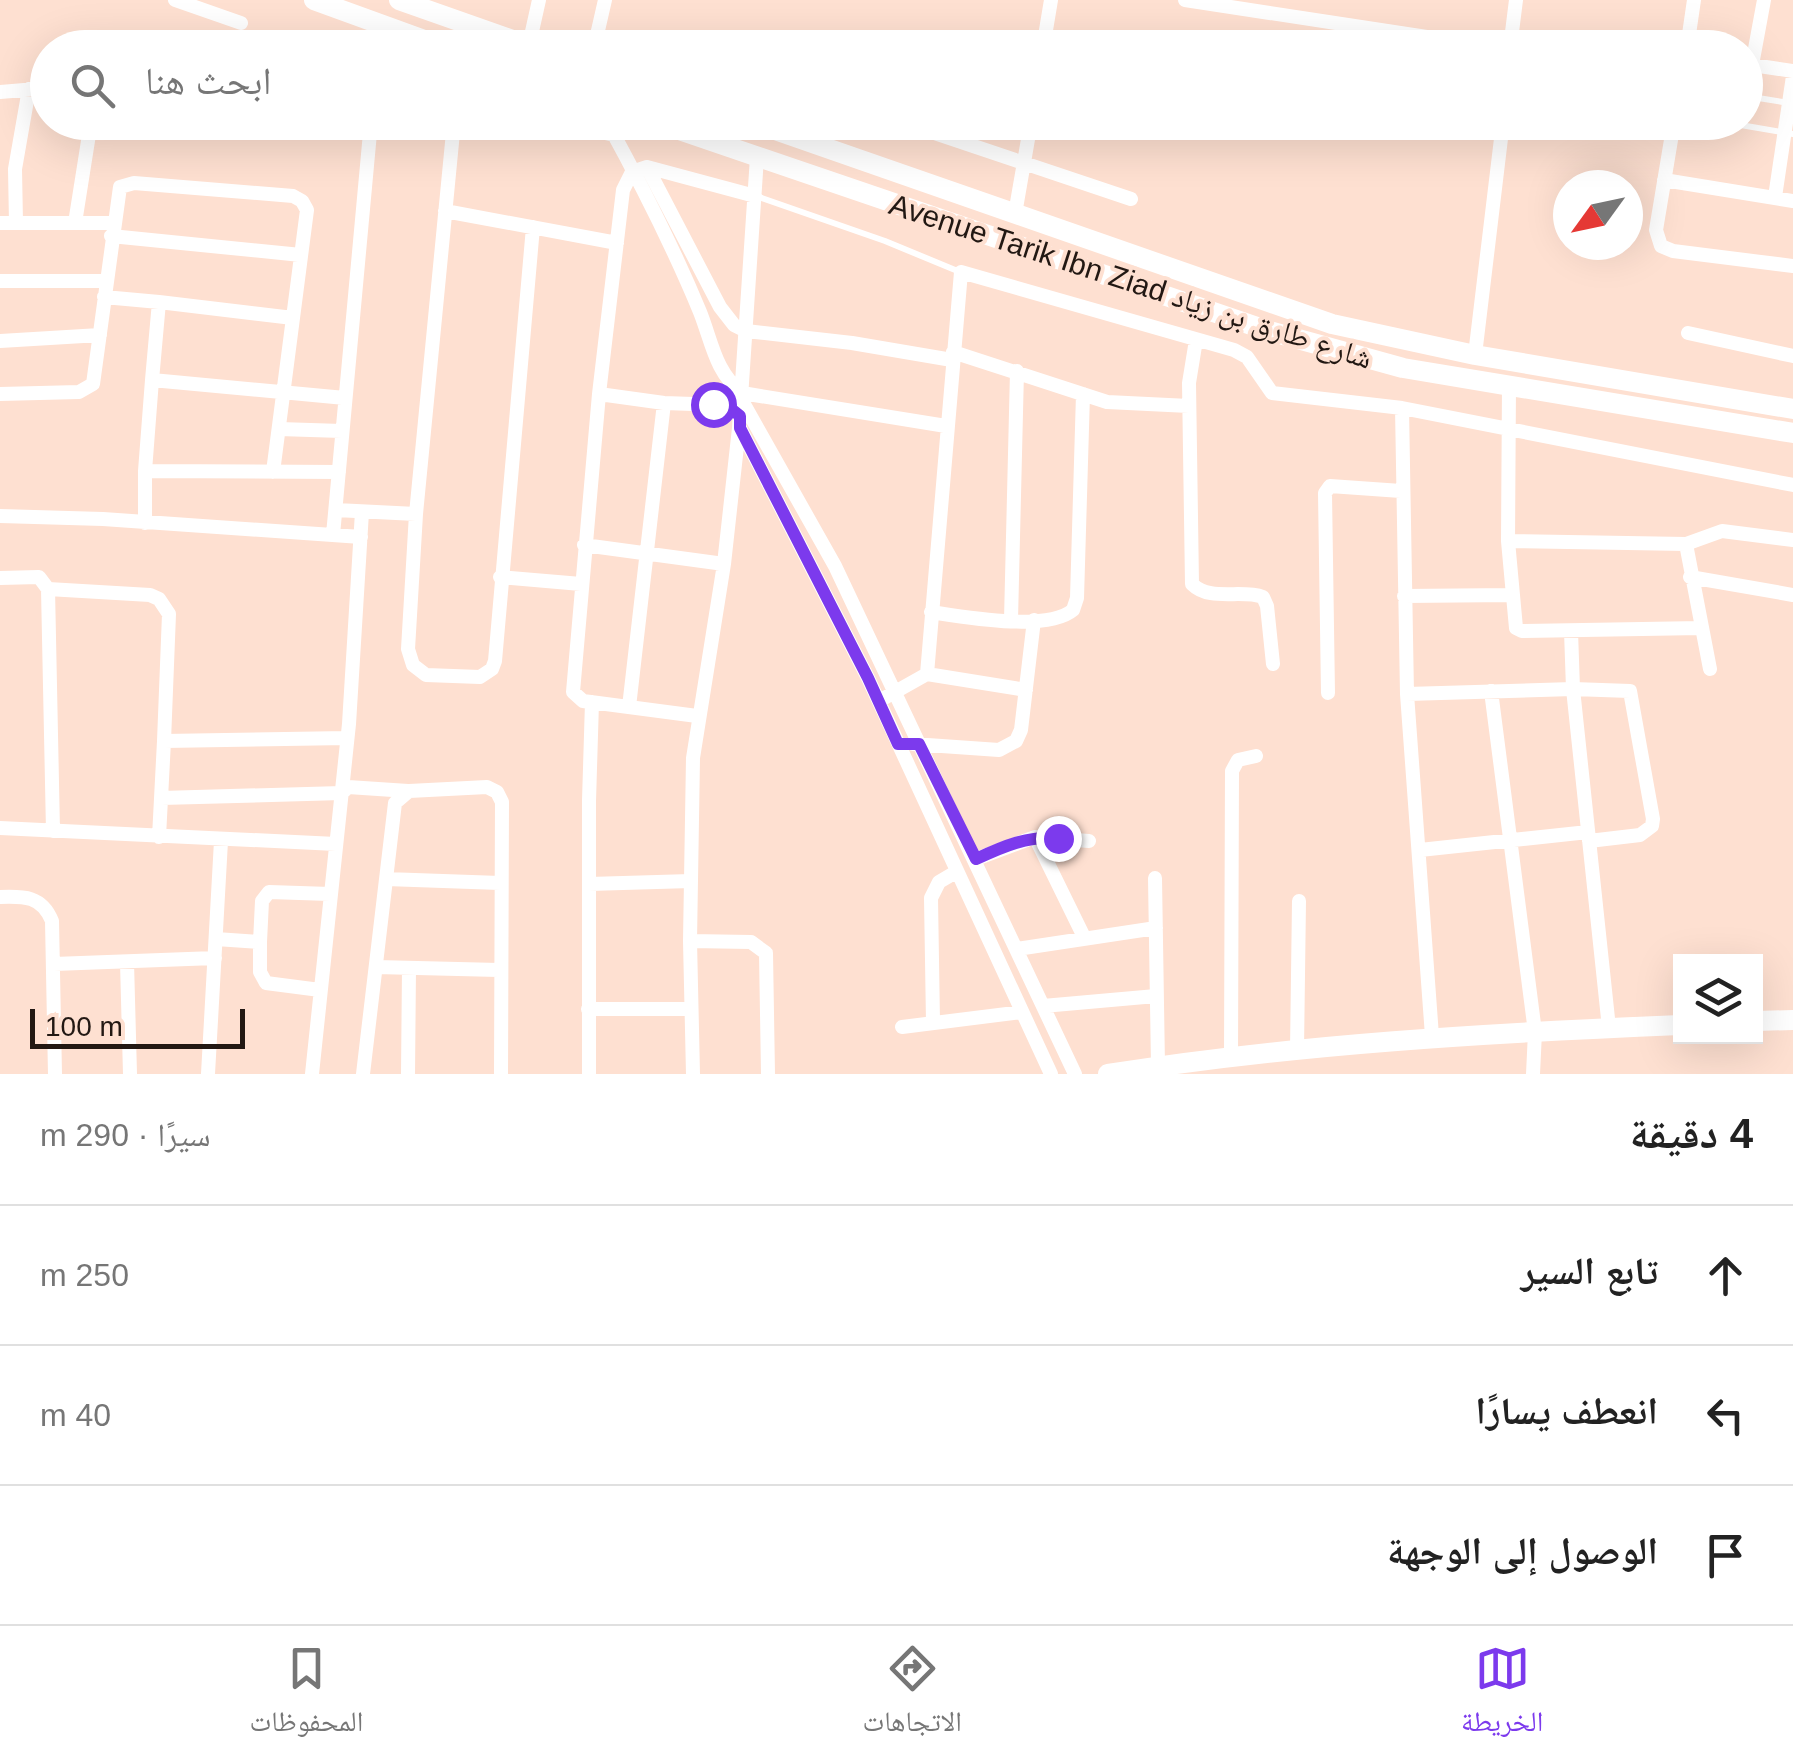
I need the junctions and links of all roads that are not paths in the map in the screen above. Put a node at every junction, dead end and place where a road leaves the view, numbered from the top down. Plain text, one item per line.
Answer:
1 (175, 0) edge
2 (314, 0) edge
3 (539, 0) edge
4 (605, 0) edge
5 (1051, 0) edge
6 (1185, 0) edge
7 (1516, 0) edge
8 (1694, 0) edge
9 (1764, 0) edge
10 (412, 2) edge
11 (241, 23) dead end
12 (396, 30) edge
13 (488, 30) edge
14 (534, 30) edge
15 (598, 30) edge
16 (1046, 30) edge
17 (1381, 30) edge
18 (1512, 30) edge
19 (1690, 30) edge
20 (1757, 30) edge
21 (1763, 67) edge
22 (1793, 74) edge
23 (28, 89) joint
24 (0, 92) edge
25 (1763, 99) edge
26 (1791, 104) edge
27 (1763, 129) edge
28 (1789, 133) edge
29 (88, 140) edge
30 (370, 140) edge
31 (452, 140) edge
32 (618, 140) edge
33 (708, 140) edge
34 (745, 140) edge
35 (774, 140) edge
36 (804, 140) edge
37 (952, 140) edge
38 (1028, 140) edge
39 (1501, 140) edge
40 (1671, 140) edge
41 (758, 157) junction
42 (1024, 166) junction
43 (640, 169) junction
44 (1664, 180) junction
45 (755, 196) junction
46 (1775, 197) junction
47 (1131, 199) dead end
48 (1793, 201) edge
49 (445, 211) junction
50 (1015, 214) junction
51 (8, 223) edge
52 (75, 223) junction
53 (533, 226) junction
54 (112, 230) junction
55 (616, 242) junction
56 (301, 255) junction
57 (1793, 266) edge
58 (961, 272) junction
59 (0, 281) edge
60 (106, 281) junction
61 (104, 297) junction
62 (159, 302) junction
63 (293, 318) junction
64 (746, 331) junction
65 (1688, 334) dead end
66 (100, 335) junction
67 (1196, 340) junction
68 (0, 341) edge
69 (1475, 355) junction
70 (952, 356) junction
71 (1793, 356) edge
72 (1017, 371) junction
73 (152, 380) junction
74 (1509, 385) junction
75 (283, 393) junction
76 (0, 394) edge
77 (598, 394) junction
78 (1084, 394) junction
79 (742, 396) junction
80 (345, 398) junction
81 (664, 403) junction
82 (1190, 406) junction
83 (1402, 408) junction
84 (1793, 409) edge
85 (740, 422) junction
86 (946, 426) junction
87 (279, 429) junction
88 (1508, 429) junction
89 (342, 431) junction
90 (1793, 433) edge
91 (145, 470) junction
92 (274, 472) junction
93 (339, 472) junction
94 (1793, 484) edge
95 (1401, 491) junction
96 (336, 510) junction
97 (362, 512) junction
98 (416, 514) junction
99 (0, 516) edge
100 (145, 523) junction
101 (334, 536) junction
102 (361, 537) junction
103 (1793, 540) edge
104 (1508, 541) junction
105 (1686, 544) junction
106 (584, 546) junction
107 (646, 552) junction
108 (724, 564) junction
109 (500, 577) junction
110 (1690, 577) junction
111 (0, 578) edge
112 (581, 584) junction
113 (48, 590) junction
114 (1512, 595) junction
115 (1793, 595) edge
116 (1404, 596) junction
117 (931, 612) junction
118 (1012, 620) junction
119 (1034, 620) junction
120 (1700, 628) junction
121 (1571, 631) junction
122 (1273, 664) dead end
123 (1710, 669) dead end
124 (927, 674) junction
125 (1573, 689) junction
126 (1026, 690) junction
127 (1491, 691) junction
128 (896, 692) junction
129 (1328, 694) dead end
130 (1407, 694) junction
131 (878, 701) junction
132 (592, 702) junction
133 (629, 707) junction
134 (698, 716) junction
135 (347, 738) junction
136 (164, 741) junction
137 (898, 744) junction
138 (919, 744) junction
139 (1256, 756) dead end
140 (409, 791) junction
141 (342, 793) junction
142 (161, 798) junction
143 (0, 828) edge
144 (53, 831) junction
145 (1035, 836) junction
146 (1589, 836) junction
147 (159, 837) junction
148 (1509, 840) junction
149 (221, 841) junction
150 (1089, 841) dead end
151 (336, 844) junction
152 (1420, 850) junction
153 (976, 859) junction
154 (956, 872) junction
155 (386, 878) junction
156 (1155, 878) dead end
157 (691, 881) junction
158 (500, 883) junction
159 (588, 884) junction
160 (330, 894) junction
161 (0, 898) edge
162 (1300, 901) dead end
163 (1156, 928) junction
164 (1084, 937) junction
165 (216, 938) junction
166 (260, 942) junction
167 (690, 942) junction
168 (1017, 949) junction
169 (215, 958) junction
170 (126, 962) junction
171 (54, 964) junction
172 (376, 967) junction
173 (409, 968) junction
174 (499, 970) junction
175 (320, 990) junction
176 (1156, 996) junction
177 (1043, 1006) junction
178 (588, 1009) junction
179 (691, 1009) junction
180 (1022, 1012) junction
181 (1793, 1020) edge
182 (1763, 1021) edge
183 (934, 1022) junction
184 (1673, 1024) edge
185 (902, 1027) dead end
186 (1609, 1028) junction
187 (1535, 1032) junction
188 (1432, 1036) junction
189 (1297, 1050) junction
190 (1231, 1056) junction
191 (1158, 1066) junction
192 (55, 1074) edge
193 (130, 1074) edge
194 (208, 1074) edge
195 (312, 1074) edge
196 (363, 1074) edge
197 (408, 1074) edge
198 (501, 1074) edge
199 (589, 1074) edge
200 (693, 1074) edge
201 (768, 1074) edge
202 (1051, 1074) edge
203 (1075, 1074) edge
204 (1108, 1074) edge
205 (1533, 1074) edge

1 - 11 street
2 - 12 main road
3 - 14 street
4 - 15 street
5 - 16 street
6 - 17 street
7 - 18 street
8 - 19 street
9 - 20 street
10 - 13 main road
21 - 22 street
22 - 26 street
23 - 24 street
23 - 51 street
25 - 26 lane
26 - 28 street
27 - 28 lane
28 - 46 street
29 - 52 street
30 - 80 street
31 - 49 street
32 - 43 street
33 - 41 main road, Avenue Tarik Ibn Ziad شارع طارق بن زياد
34 - 41 main road
35 - 41 main road
36 - 50 main road, Avenue Tarik Ibn Ziad شارع طارق بن زياد
37 - 42 street
38 - 42 street
39 - 69 street
40 - 44 street
41 - 45 street
41 - 74 main road, Avenue Tarik Ibn Ziad شارع طارق بن زياد
42 - 47 street
42 - 50 street
43 - 45 street
43 - 55 street
43 - 64 street
43 - 79 street
44 - 46 street
44 - 57 street
45 - 58 lane
45 - 64 street
46 - 48 street
49 - 53 street
49 - 98 street
50 - 69 main road, Avenue Tarik Ibn Ziad شارع طارق بن زياد
51 - 52 street
52 - 54 street
53 - 55 street
53 - 109 street
54 - 56 street
54 - 56 street
54 - 60 street
55 - 77 street
56 - 63 street
58 - 67 street
58 - 70 street
59 - 60 street
60 - 61 street
61 - 62 street
61 - 66 street
62 - 63 street
62 - 73 street
63 - 75 street
64 - 70 street
64 - 79 street
65 - 71 street
66 - 68 street
66 - 76 street
67 - 82 street
67 - 83 street
69 - 84 main road, Avenue Tarik Ibn Ziad شارع طارق بن زياد
70 - 72 street
70 - 86 street
72 - 78 street
72 - 118 street
73 - 75 street
73 - 91 street
74 - 88 street
74 - 90 main road, Avenue Tarik Ibn Ziad شارع طارق بن زياد
75 - 80 street
75 - 87 street
77 - 81 street
77 - 106 street
78 - 82 street
78 - 119 street
79 - 85 street
79 - 86 street
79 - 128 street
80 - 89 street
81 - 85 street
81 - 107 street
82 - 122 street
83 - 88 street
83 - 95 street
85 - 108 street
85 - 131 street
86 - 117 street
87 - 89 street
87 - 92 street
88 - 94 street
88 - 104 street
89 - 93 street
91 - 92 street
91 - 100 street
92 - 93 street
93 - 96 street
95 - 116 street
95 - 129 street
96 - 97 street
96 - 101 street
97 - 98 street
97 - 102 street
98 - 109 street
99 - 100 street
100 - 101 street
101 - 102 street
102 - 135 street
103 - 105 street
104 - 105 street
104 - 114 street
105 - 110 street
106 - 107 street
106 - 112 street
107 - 108 street
107 - 133 street
108 - 134 street
109 - 112 street
110 - 115 street
110 - 120 street
111 - 113 street
112 - 132 street
113 - 136 street
113 - 144 street
114 - 116 street
114 - 121 street
116 - 130 street
117 - 118 street
117 - 124 street
118 - 119 street
119 - 126 street
120 - 121 street
120 - 123 street
121 - 125 street
124 - 126 street
124 - 128 street
125 - 127 street
125 - 146 street
125 - 146 street
126 - 138 street
127 - 130 street
127 - 148 street
128 - 131 street
128 - 138 street
130 - 152 street
131 - 137 street
132 - 133 street
132 - 159 street
133 - 134 street
134 - 157 street
135 - 136 street
135 - 141 street
136 - 142 street
137 - 138 street
137 - 154 street
138 - 153 street
139 - 190 street
140 - 141 street
140 - 155 street
140 - 158 street
141 - 142 street
141 - 151 street
142 - 147 street
143 - 144 street
144 - 147 street
145 - 150 street
145 - 153 street
145 - 164 street
146 - 148 street
146 - 186 street
147 - 149 street
148 - 152 street
148 - 187 street
149 - 151 street
149 - 165 street
151 - 160 street
152 - 188 street
153 - 168 street
154 - 180 street
154 - 183 street
155 - 158 street
155 - 172 street
156 - 163 street
157 - 159 street
157 - 167 street
158 - 174 street
159 - 178 street
160 - 166 street
160 - 175 street
161 - 171 street
162 - 189 street
163 - 164 street
163 - 176 street
164 - 168 street
165 - 166 street
165 - 169 street
166 - 175 street
167 - 179 street
167 - 201 street
168 - 177 street
169 - 170 street
169 - 194 street
170 - 171 street
170 - 193 street
171 - 192 street
172 - 173 street
172 - 196 street
173 - 174 street
173 - 197 street
174 - 198 street
175 - 195 street
176 - 177 street
176 - 191 street
177 - 203 street
178 - 179 street
178 - 199 street
179 - 200 street
180 - 183 street
180 - 202 street
181 - 182 main road
183 - 185 street
184 - 186 main road
186 - 187 main road
187 - 188 main road
187 - 205 street
188 - 189 main road
189 - 190 main road
190 - 191 main road
191 - 204 main road

